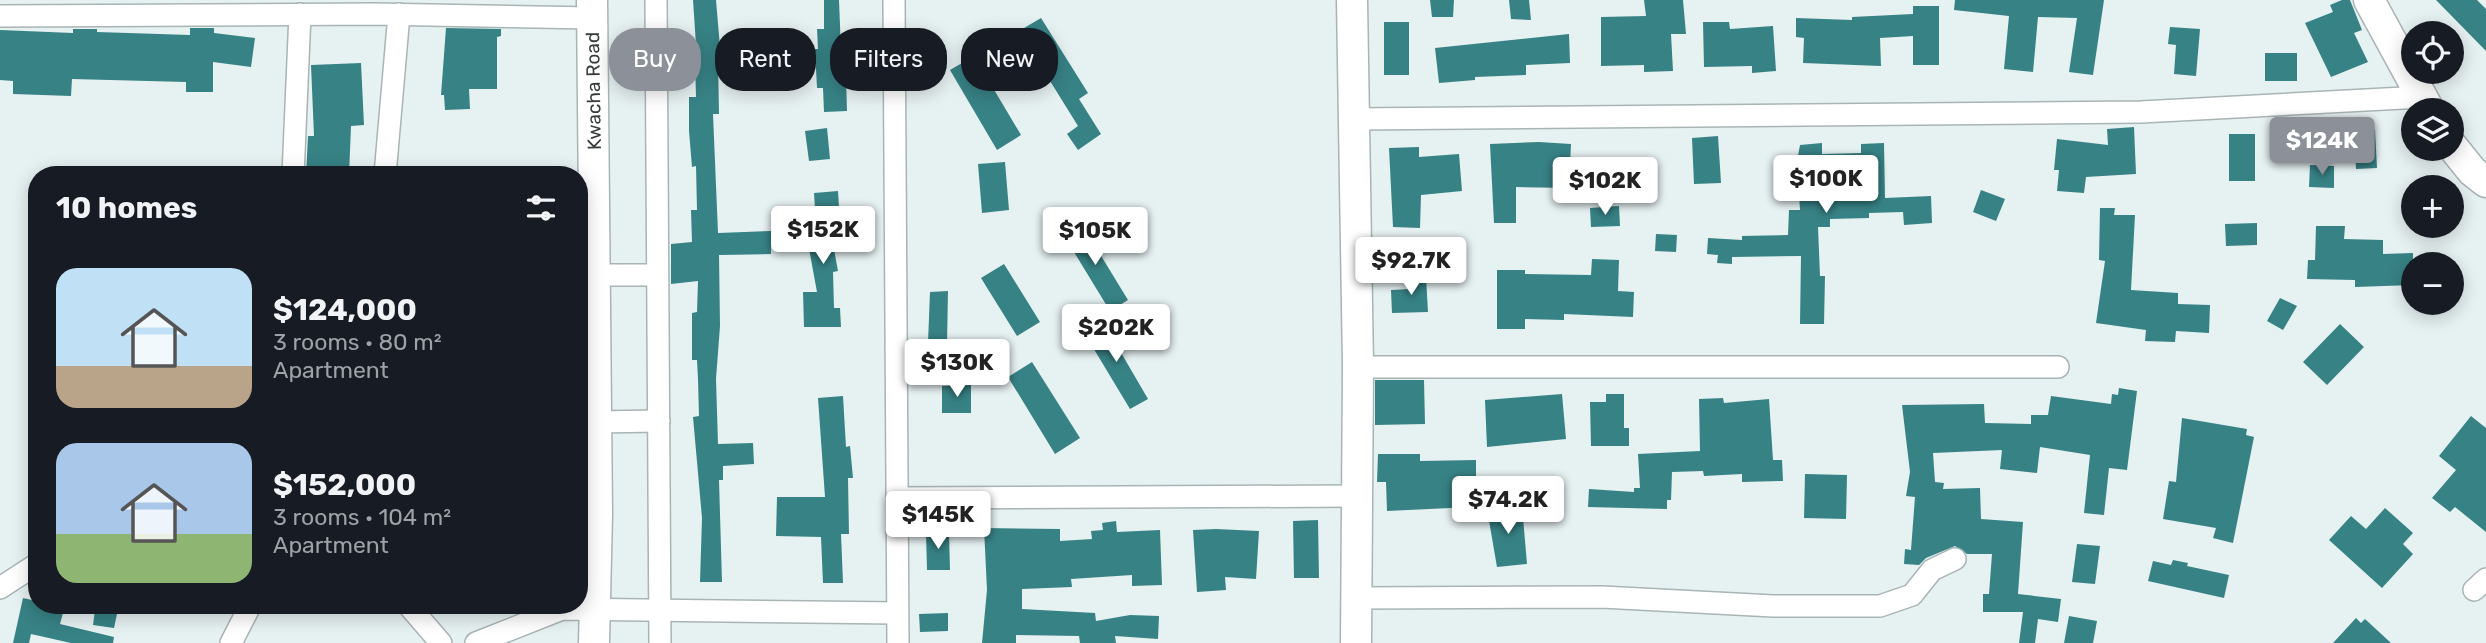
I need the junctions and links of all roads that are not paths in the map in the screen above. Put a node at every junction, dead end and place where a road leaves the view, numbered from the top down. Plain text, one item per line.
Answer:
1 (656, 0) edge
2 (894, 0) edge
3 (900, 0) edge
4 (1352, 0) edge
5 (2369, 0) edge
6 (375, 7) edge
7 (592, 9) edge
8 (300, 14) junction
9 (399, 14) junction
10 (0, 16) edge
11 (2423, 98) edge
12 (2401, 105) edge
13 (1355, 120) junction
14 (2464, 161) edge
15 (293, 166) edge
16 (386, 166) edge
17 (2486, 182) edge
18 (594, 275) junction
19 (656, 275) junction
20 (1358, 367) junction
21 (2058, 367) dead end
22 (588, 368) edge
23 (588, 387) edge
24 (659, 421) junction
25 (596, 422) junction
26 (1358, 496) junction
27 (897, 498) junction
28 (588, 515) edge
29 (1955, 559) dead end
30 (28, 570) edge
31 (0, 588) edge
32 (1358, 598) junction
33 (588, 608) edge
34 (594, 608) junction
35 (660, 612) junction
36 (897, 612) junction
37 (246, 614) edge
38 (416, 614) edge
39 (548, 614) edge
40 (231, 643) edge
41 (441, 643) edge
42 (475, 643) edge
43 (594, 643) edge
44 (660, 643) edge
45 (898, 643) edge
46 (1356, 643) edge

1 - 19 street
2 - 3 street
2 - 27 street
4 - 13 street
5 - 11 street
6 - 8 street
6 - 9 street
7 - 9 street
7 - 18 street, Kwacha Road
8 - 10 street
8 - 15 street
9 - 16 street
12 - 13 street
13 - 20 street
14 - 17 street
18 - 19 street
18 - 22 street, Kwacha Road
19 - 24 street
20 - 21 street
20 - 26 street
23 - 25 street, Kwacha Road
24 - 25 street
24 - 35 street
25 - 28 street, Kwacha Road
26 - 27 street
26 - 32 street
27 - 36 street
28 - 34 street, Kwacha Road
29 - 32 street
30 - 31 street
32 - 46 street
33 - 34 street
34 - 35 street
34 - 43 street, Kwacha Road
35 - 36 street
35 - 44 street
36 - 45 street
37 - 40 street
38 - 41 street
39 - 42 street

